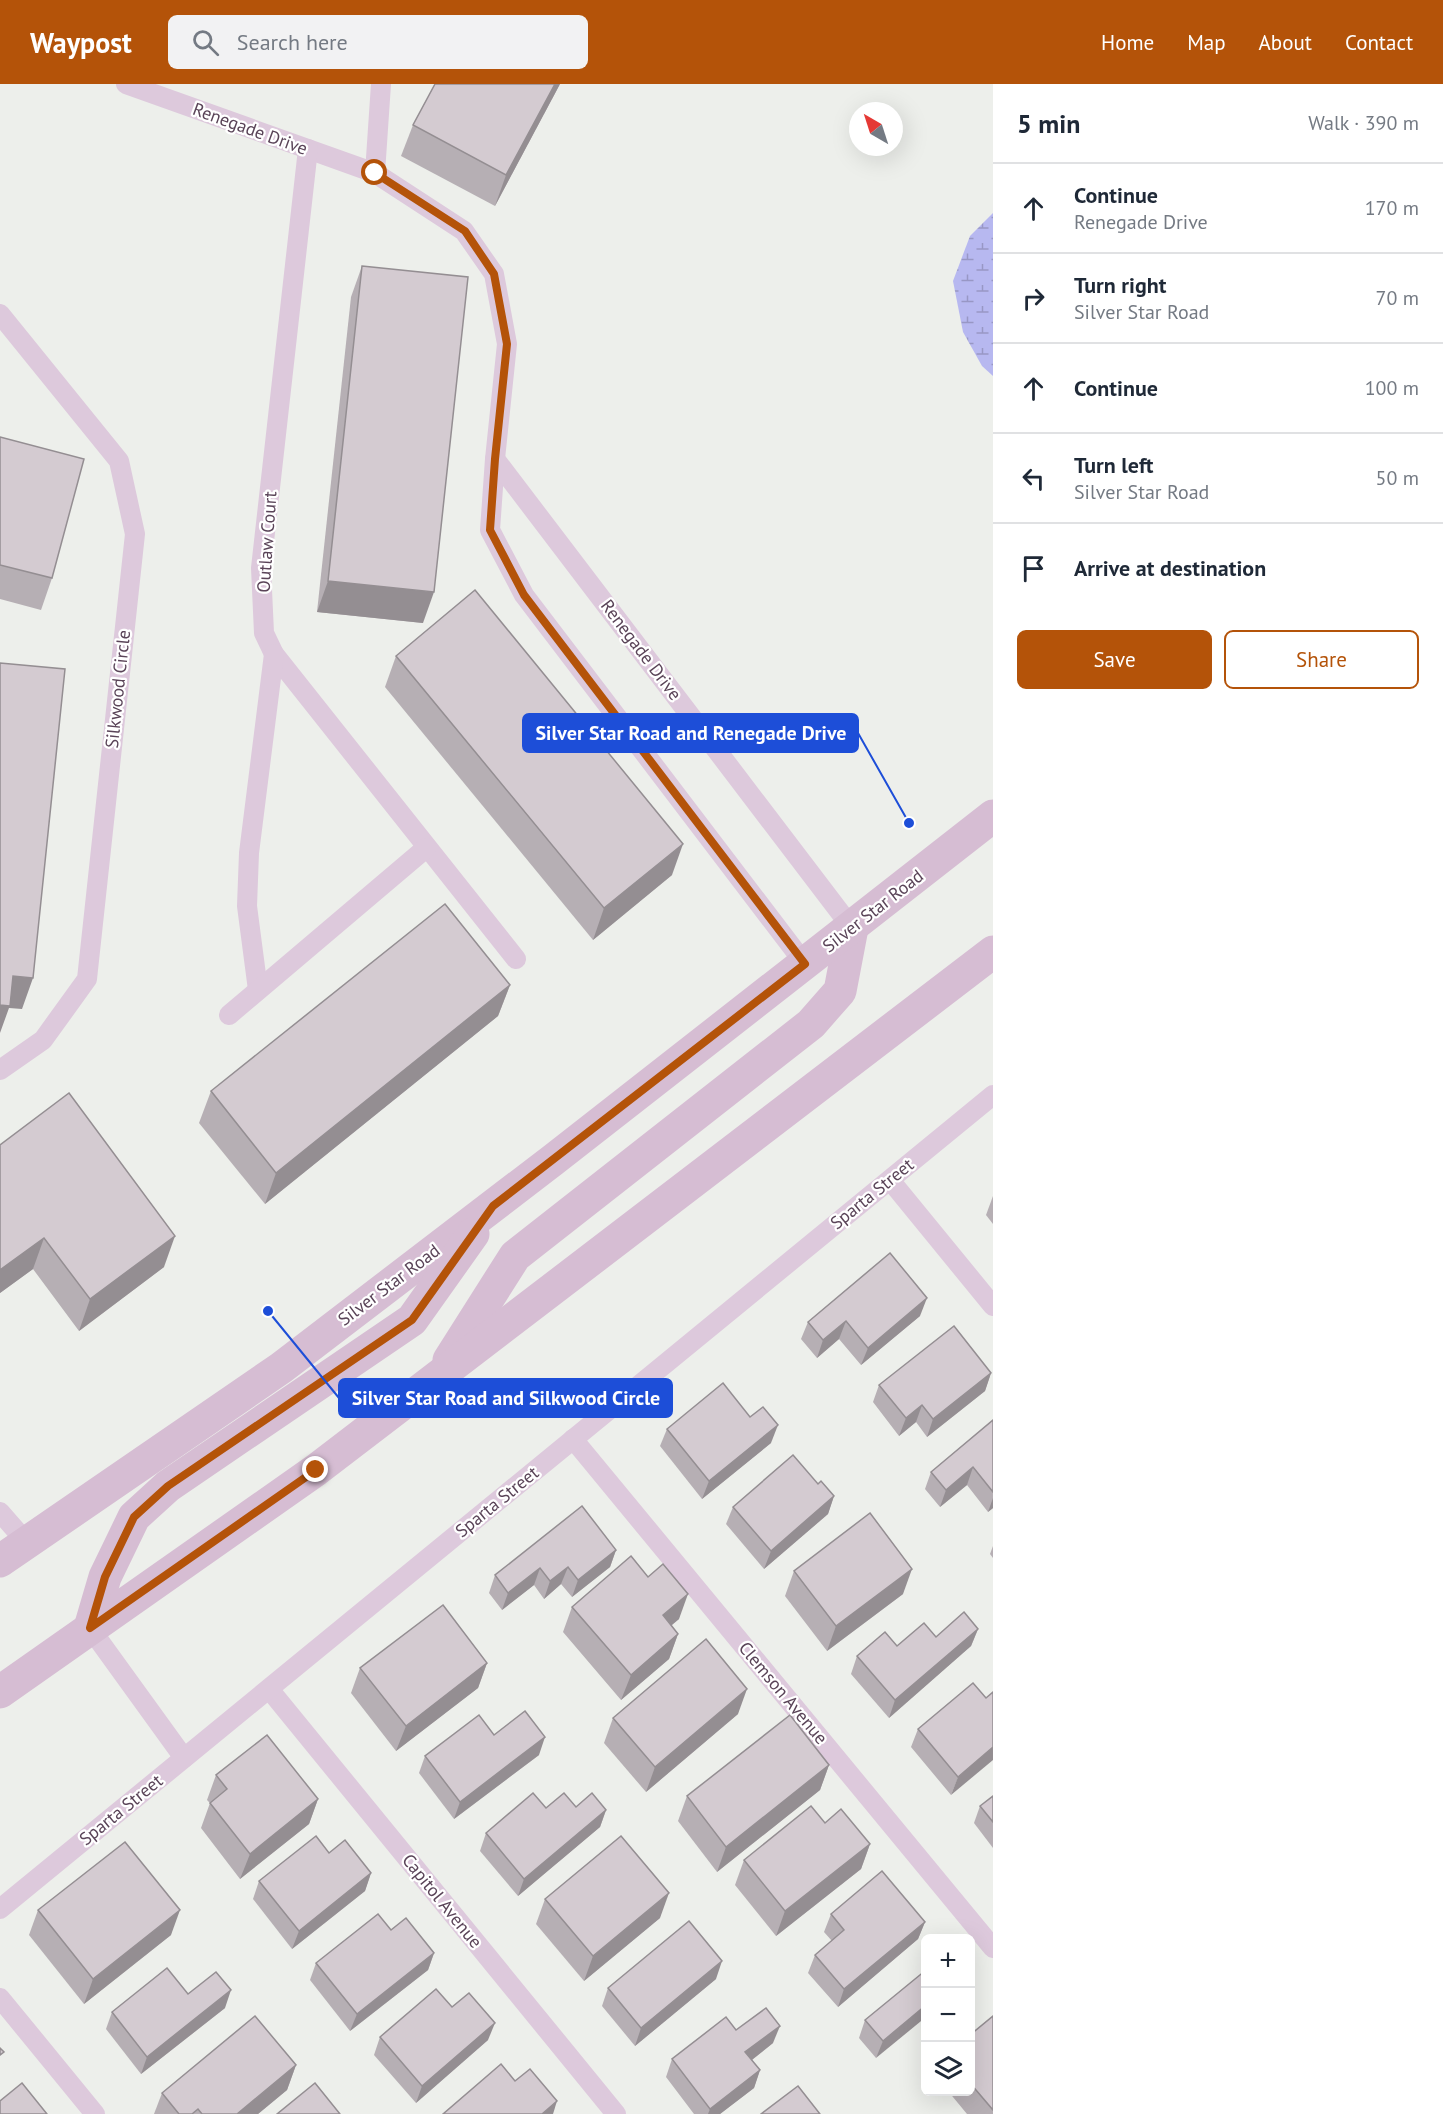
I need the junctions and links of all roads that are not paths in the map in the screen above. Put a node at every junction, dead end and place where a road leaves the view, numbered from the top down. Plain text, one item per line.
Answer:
1 (126, 84) edge
2 (381, 84) edge
3 (308, 149) junction
4 (375, 173) junction
5 (0, 314) edge
6 (495, 459) junction
7 (274, 654) junction
8 (993, 816) edge
9 (426, 848) junction
10 (852, 928) junction
11 (993, 952) edge
12 (516, 958) dead end
13 (805, 964) junction
14 (258, 990) junction
15 (229, 1015) dead end
16 (0, 1070) edge
17 (993, 1095) edge
18 (890, 1180) junction
19 (493, 1206) junction
20 (993, 1306) edge
21 (439, 1377) junction
22 (573, 1439) junction
23 (0, 1512) edge
24 (27, 1543) junction
25 (0, 1562) edge
26 (0, 1585) edge
27 (90, 1628) junction
28 (269, 1689) junction
29 (0, 1692) edge
30 (184, 1758) junction
31 (0, 1909) edge
32 (993, 1948) edge
33 (0, 1998) edge
34 (95, 2114) edge
35 (616, 2114) edge

1 - 3 lane, Renegade Drive
2 - 4 lane
3 - 4 lane, Renegade Drive
3 - 7 lane, Outlaw Court
4 - 6 lane, Renegade Drive
5 - 16 lane, Silkwood Circle
6 - 10 lane, Renegade Drive
6 - 13 lane, Renegade Drive
7 - 9 lane, Outlaw Court
7 - 14 lane
8 - 10 main road, Silver Star Road
9 - 12 lane, Outlaw Court
9 - 14 lane
10 - 13 main road, Silver Star Road
10 - 21 main road
11 - 21 main road
13 - 19 main road, Silver Star Road
14 - 15 lane
17 - 18 lane, Sparta Street
18 - 20 lane
18 - 22 lane, Sparta Street
19 - 24 main road, Silver Star Road
19 - 27 main road
21 - 27 main road
22 - 28 lane, Sparta Street
22 - 32 lane, Clemson Avenue
23 - 24 lane
24 - 25 main road, Silver Star Road
24 - 26 main road
27 - 29 main road
27 - 30 lane
28 - 30 lane, Sparta Street
28 - 35 lane, Capitol Avenue
30 - 31 lane, Sparta Street
33 - 34 lane

